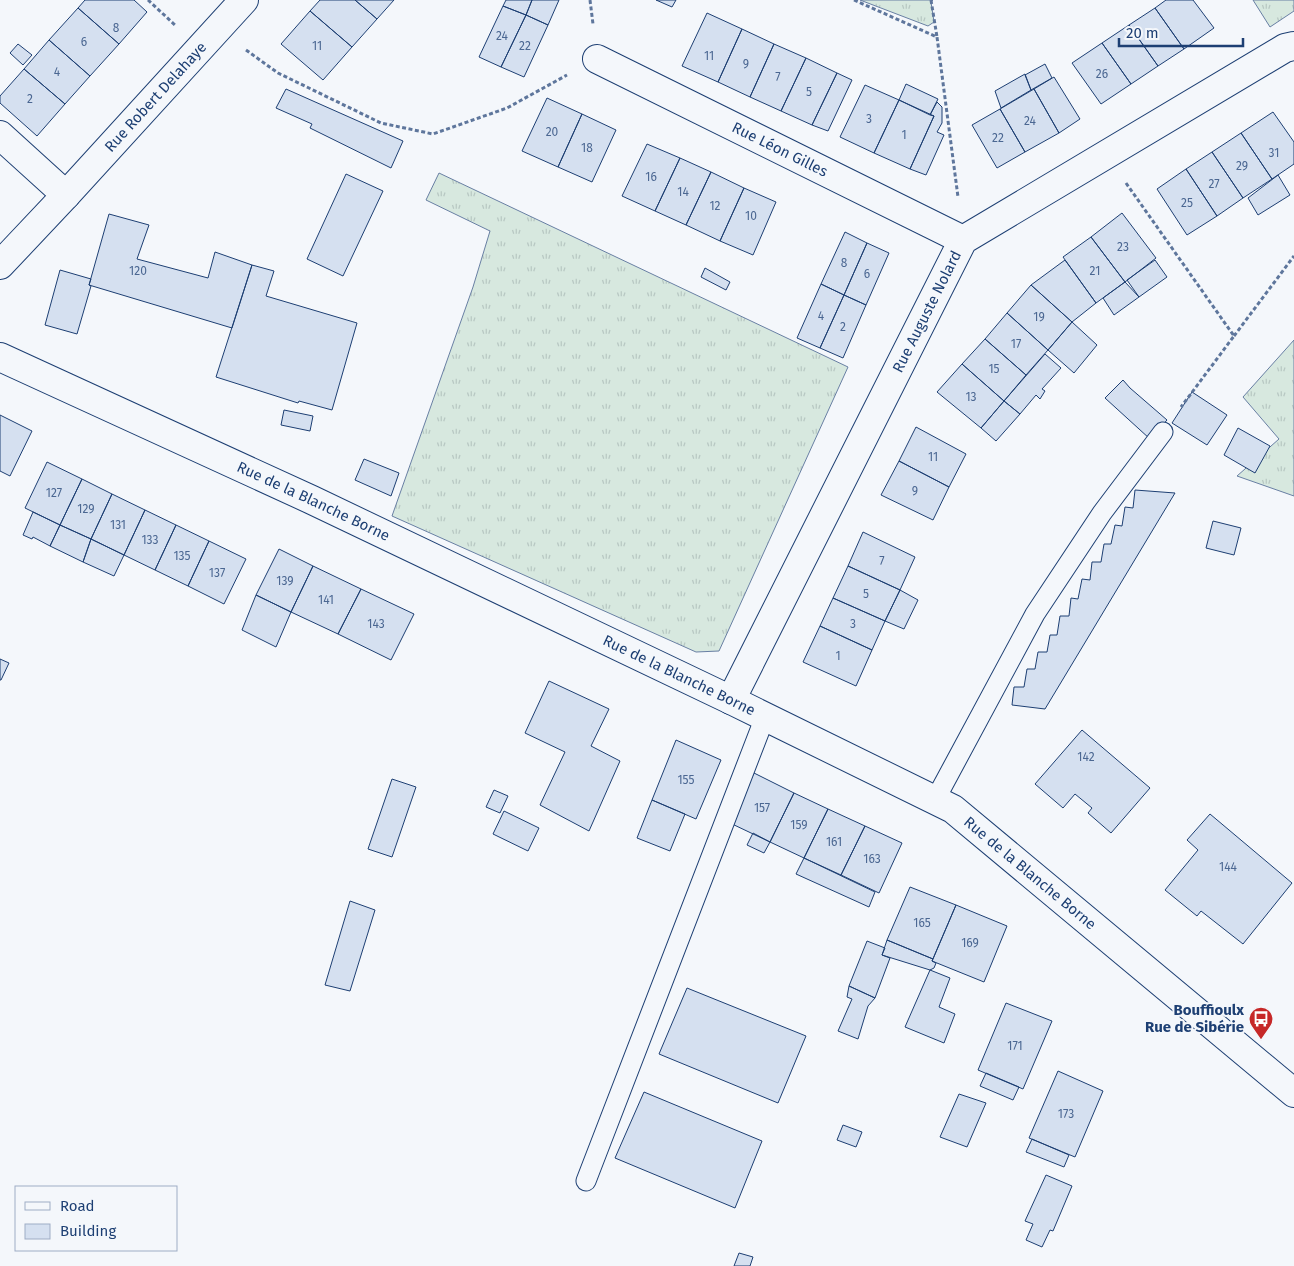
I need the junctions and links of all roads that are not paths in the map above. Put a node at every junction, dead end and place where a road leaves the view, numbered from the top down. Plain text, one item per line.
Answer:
1 (244, 0) edge
2 (1294, 46) edge
3 (597, 59) road end
4 (0, 134) edge
5 (66, 195) junction
6 (963, 240) junction
7 (0, 265) edge
8 (0, 357) edge
9 (1163, 432) road end
10 (731, 700) junction
11 (765, 717) junction
12 (935, 800) junction
13 (1294, 1094) edge
14 (586, 1181) dead end

1 - 5 street, Rue Robert Delahaye
2 - 6 street, Rue Auguste Nolard
3 - 6 street, Rue Léon Gilles
4 - 5 street
5 - 7 street, Rue Robert Delahaye
6 - 10 street, Rue Auguste Nolard
8 - 10 street, Rue de la Blanche Borne
9 - 12 lane
10 - 11 street, Rue de la Blanche Borne
11 - 12 street, Rue de la Blanche Borne
11 - 14 lane
12 - 13 street, Rue de la Blanche Borne

